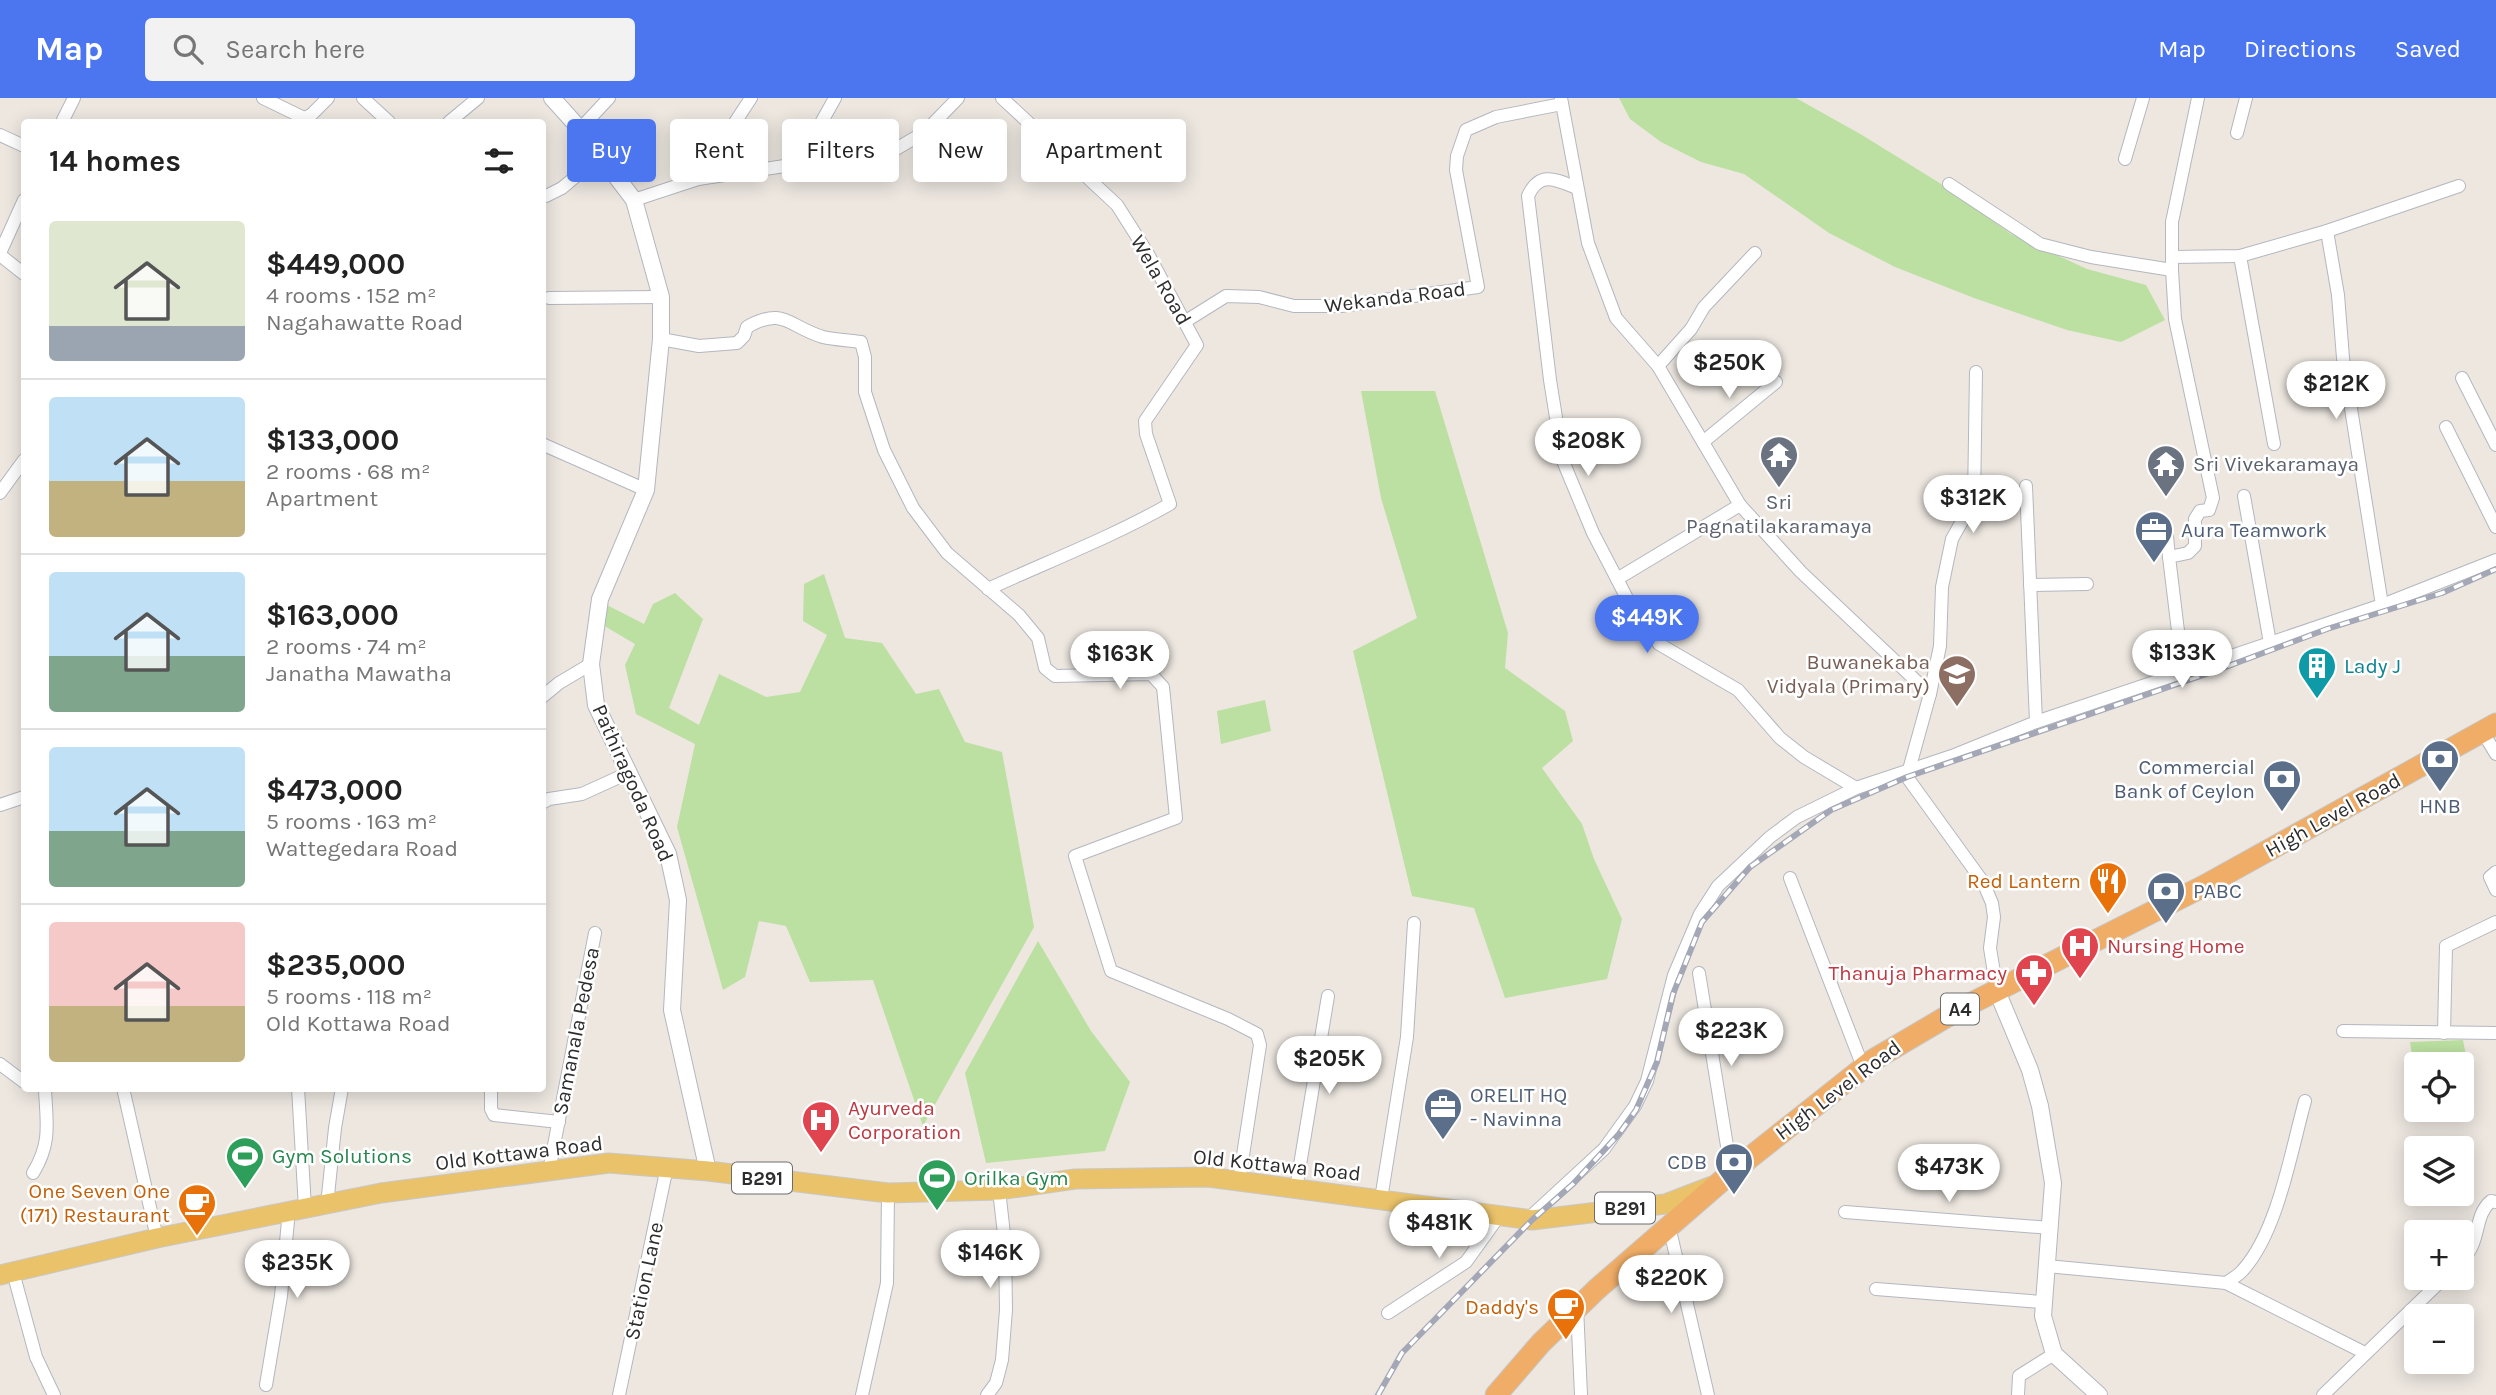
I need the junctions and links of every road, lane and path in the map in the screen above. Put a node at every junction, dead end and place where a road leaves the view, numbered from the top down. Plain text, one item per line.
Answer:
1 (74, 98) edge
2 (263, 98) edge
3 (328, 98) edge
4 (363, 98) edge
5 (478, 98) edge
6 (552, 98) edge
7 (609, 98) edge
8 (751, 98) edge
9 (835, 98) edge
10 (958, 98) edge
11 (1002, 98) edge
12 (2143, 98) edge
13 (2197, 98) edge
14 (2246, 98) edge
15 (1561, 101) edge
16 (64, 119) edge
17 (386, 119) edge
18 (453, 119) edge
19 (571, 119) edge
20 (589, 119) edge
21 (737, 119) edge
22 (823, 119) edge
23 (2237, 133) dead end
24 (0, 135) edge
25 (21, 145) edge
26 (899, 147) edge
27 (2125, 159) dead end
28 (569, 182) edge
29 (620, 182) edge
30 (689, 182) edge
31 (1949, 184) dead end
32 (2459, 186) dead end
33 (1577, 188) junction
34 (546, 196) dead end
35 (634, 200) junction
36 (21, 207) edge
37 (2327, 231) junction
38 (1755, 253) dead end
39 (0, 254) edge
40 (2240, 256) junction
41 (2172, 263) junction
42 (21, 272) edge
43 (661, 297) junction
44 (548, 298) dead end
45 (1186, 321) junction
46 (661, 339) junction
47 (1658, 366) junction
48 (1976, 372) dead end
49 (2462, 378) dead end
50 (1776, 382) dead end
51 (2446, 426) dead end
52 (1703, 442) junction
53 (2274, 444) dead end
54 (2496, 445) edge
55 (546, 446) edge
56 (21, 464) edge
57 (2026, 486) dead end
58 (646, 490) junction
59 (0, 493) edge
60 (2244, 496) dead end
61 (1740, 505) junction
62 (2496, 527) edge
63 (2167, 536) dead end
64 (2169, 557) junction
65 (2496, 560) edge
66 (1617, 579) junction
67 (2030, 584) junction
68 (2087, 584) dead end
69 (988, 589) junction
70 (2382, 605) junction
71 (2270, 643) junction
72 (591, 664) junction
73 (2183, 673) junction
74 (546, 694) edge
75 (1930, 694) junction
76 (2036, 722) junction
77 (2489, 728) edge
78 (2496, 754) edge
79 (1909, 772) junction
80 (628, 773) junction
81 (1856, 788) junction
82 (21, 798) edge
83 (546, 801) edge
84 (0, 805) edge
85 (2496, 872) edge
86 (1790, 878) dead end
87 (2496, 890) edge
88 (2496, 922) edge
89 (1414, 923) dead end
90 (595, 933) dead end
91 (1699, 973) dead end
92 (1997, 991) junction
93 (1328, 996) dead end
94 (2343, 1031) dead end
95 (2444, 1033) junction
96 (2496, 1033) edge
97 (0, 1063) edge
98 (1863, 1068) junction
99 (21, 1080) edge
100 (45, 1092) edge
101 (123, 1092) edge
102 (298, 1092) edge
103 (341, 1092) edge
104 (491, 1092) edge
105 (2305, 1101) dead end
106 (559, 1122) junction
107 (667, 1167) junction
108 (549, 1171) junction
109 (708, 1171) junction
110 (1733, 1171) junction
111 (33, 1173) dead end
112 (1239, 1181) junction
113 (1716, 1185) junction
114 (1296, 1189) junction
115 (999, 1190) junction
116 (888, 1193) junction
117 (1381, 1199) junction
118 (2496, 1202) edge
119 (327, 1205) junction
120 (297, 1209) junction
121 (1845, 1212) dead end
122 (1499, 1216) junction
123 (1528, 1219) junction
124 (1669, 1226) junction
125 (2051, 1228) junction
126 (157, 1238) junction
127 (2474, 1246) edge
128 (2047, 1266) junction
129 (6, 1273) edge
130 (2226, 1283) junction
131 (1876, 1289) dead end
132 (2431, 1290) edge
133 (2042, 1302) junction
134 (1577, 1307) junction
135 (1388, 1313) dead end
136 (2365, 1353) junction
137 (2054, 1354) junction
138 (266, 1385) dead end
139 (54, 1395) edge
140 (619, 1395) edge
141 (862, 1395) edge
142 (987, 1395) edge
143 (1496, 1395) edge
144 (1581, 1395) edge
145 (1708, 1395) edge
146 (2018, 1395) edge
147 (2099, 1395) edge
148 (2323, 1395) edge

1 - 16 street
2 - 3 street
4 - 17 street
5 - 18 street
6 - 19 street, Pathiragoda Road
7 - 20 street
8 - 21 street
9 - 22 street
10 - 26 street
11 - 45 street, Wela Road
12 - 27 street
13 - 41 street
14 - 23 street
15 - 33 street
15 - 45 street, Wekanda Road
24 - 25 street
28 - 34 street
29 - 35 street, Pathiragoda Road
30 - 35 street
31 - 41 street
32 - 37 street
33 - 47 street
33 - 66 street
35 - 43 street, Pathiragoda Road
36 - 39 street
37 - 40 street
37 - 70 street
38 - 47 street
39 - 42 street
40 - 41 street
40 - 53 street
41 - 64 street
43 - 44 street
43 - 46 street, Pathiragoda Road
45 - 69 street, Wela Road
46 - 58 street, Pathiragoda Road
46 - 69 street
47 - 52 street
48 - 75 street
49 - 54 street
50 - 52 street
51 - 62 street
52 - 61 street
55 - 58 street
56 - 59 street
57 - 67 street
58 - 72 street, Pathiragoda Road
60 - 71 street
61 - 66 street
61 - 75 street
63 - 64 street
64 - 73 street
65 - 70 street
66 - 81 street
67 - 68 street
67 - 76 street
69 - 112 street
70 - 71 street
71 - 73 street
72 - 74 street
72 - 80 street, Pathiragoda Road
73 - 76 street
75 - 79 street
76 - 79 street
77 - 78 street
77 - 92 highway, High Level Road / A4
79 - 81 street
79 - 92 street
80 - 83 street
80 - 109 street, Pathiragoda Road
81 - 123 street
82 - 84 street
85 - 87 street
86 - 98 street
88 - 95 street
89 - 117 street
90 - 106 street, Samanala Pedesa
91 - 110 street
92 - 98 highway, High Level Road / A4
92 - 125 street
93 - 114 street
94 - 95 street
95 - 96 street
97 - 99 street
98 - 110 highway, High Level Road / A4
100 - 111 street
101 - 126 street
102 - 120 street
103 - 119 street
104 - 106 street
105 - 130 street
106 - 108 street, Samanala Pedesa
107 - 108 main road, Old Kottawa Road / B291
107 - 109 main road, Old Kottawa Road / B291
107 - 140 street, Station Lane
108 - 119 main road, Old Kottawa Road / B291
109 - 116 main road, Old Kottawa Road / B291
110 - 113 highway, High Level Road / A4
112 - 114 main road, Old Kottawa Road / B291
112 - 115 main road, Old Kottawa Road / B291
113 - 123 main road, Old Kottawa Road / B291
113 - 124 highway, High Level Road / A4
114 - 117 main road, Old Kottawa Road / B291
115 - 116 main road, Old Kottawa Road / B291
115 - 142 street
116 - 141 street
117 - 122 main road, Old Kottawa Road / B291
118 - 127 street
119 - 120 main road, Old Kottawa Road / B291
120 - 126 main road, Old Kottawa Road / B291
120 - 138 street
121 - 125 street
122 - 123 main road, Old Kottawa Road / B291
122 - 135 street
124 - 134 highway, High Level Road / A4
124 - 145 street
125 - 128 street
126 - 129 main road, Old Kottawa Road / B291
128 - 130 street
128 - 133 street
129 - 139 street
130 - 136 street
131 - 133 street
132 - 136 street
133 - 137 street
134 - 143 highway, High Level Road / A4
134 - 144 street
136 - 148 street
137 - 146 street
137 - 147 street

